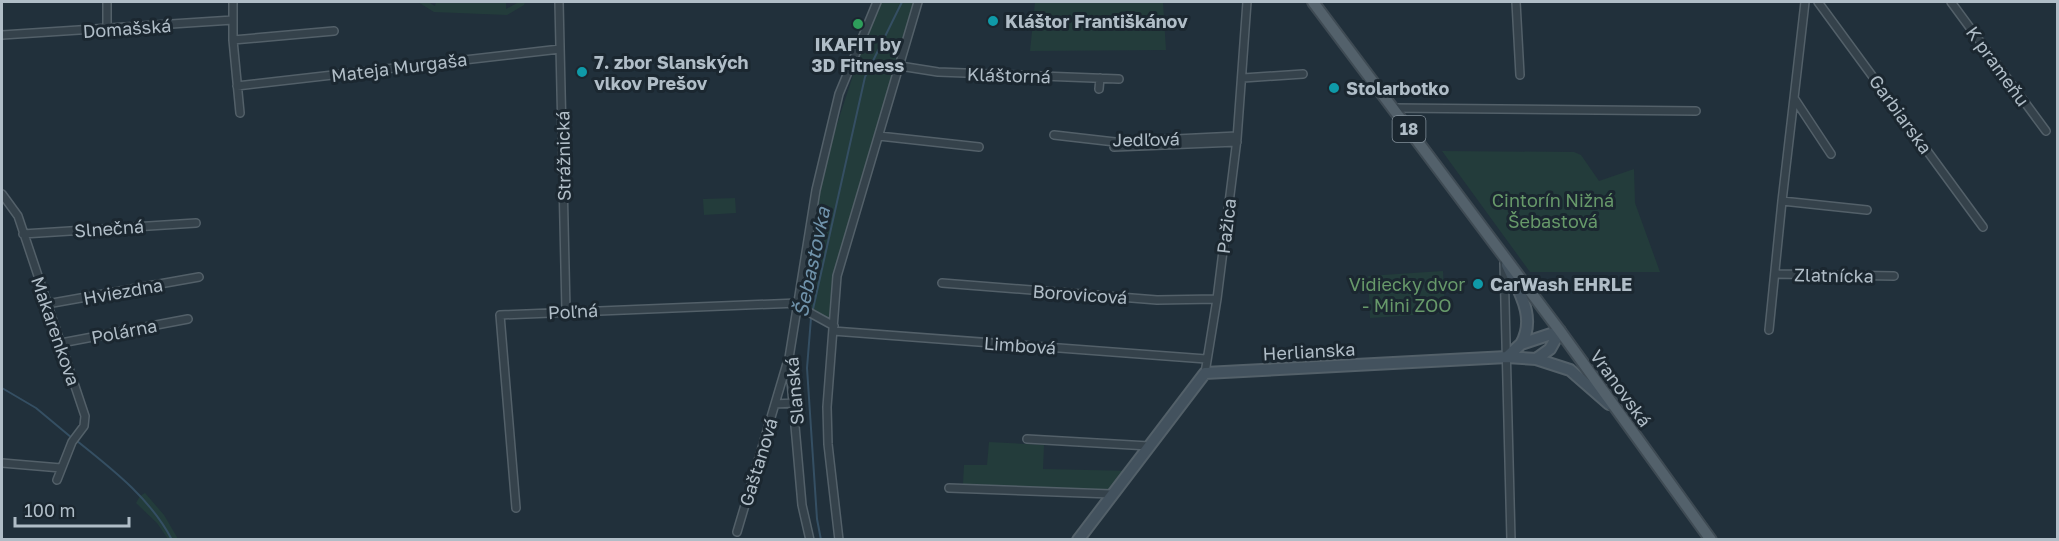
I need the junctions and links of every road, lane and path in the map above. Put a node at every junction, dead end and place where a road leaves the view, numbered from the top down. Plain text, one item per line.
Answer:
1 (107, 2) edge
2 (232, 2) edge
3 (559, 2) edge
4 (877, 2) edge
5 (918, 2) edge
6 (1247, 2) edge
7 (1313, 2) edge
8 (1516, 2) edge
9 (1805, 2) edge
10 (1818, 2) edge
11 (1951, 2) edge
12 (233, 20) junction
13 (107, 30) junction
14 (334, 31) dead end
15 (2, 35) edge
16 (233, 40) junction
17 (560, 49) junction
18 (900, 66) junction
19 (1303, 74) dead end
20 (1520, 75) dead end
21 (1100, 78) junction
22 (1243, 78) junction
23 (1119, 79) dead end
24 (237, 86) junction
25 (1099, 89) dead end
26 (1794, 98) junction
27 (1393, 108) junction
28 (1696, 111) dead end
29 (240, 113) dead end
30 (2046, 131) dead end
31 (879, 135) junction
32 (1054, 135) dead end
33 (1237, 139) junction
34 (979, 147) dead end
35 (1114, 147) dead end
36 (1831, 154) dead end
37 (2, 194) edge
38 (1782, 201) junction
39 (1867, 210) dead end
40 (196, 223) dead end
41 (1983, 227) dead end
42 (23, 234) junction
43 (1503, 256) junction
44 (1775, 274) junction
45 (1894, 276) dead end
46 (199, 277) dead end
47 (942, 283) dead end
48 (1218, 298) junction
49 (798, 303) junction
50 (47, 304) junction
51 (566, 311) junction
52 (188, 319) dead end
53 (834, 328) junction
54 (1769, 330) dead end
55 (1560, 331) junction
56 (61, 343) junction
57 (1521, 344) junction
58 (1507, 357) junction
59 (789, 358) junction
60 (1206, 359) junction
61 (1536, 359) junction
62 (1205, 373) junction
63 (794, 403) junction
64 (775, 404) junction
65 (1616, 410) junction
66 (1027, 439) dead end
67 (1149, 446) junction
68 (2, 463) edge
69 (61, 468) junction
70 (57, 480) dead end
71 (949, 488) dead end
72 (1111, 494) junction
73 (516, 508) dead end
74 (736, 532) dead end
75 (810, 540) edge
76 (838, 540) edge
77 (1078, 540) edge
78 (1511, 540) edge
79 (1711, 540) edge

1 - 13 street
2 - 12 street
3 - 17 street, Strážnická
4 - 49 street, Slanská
5 - 18 street, Slanská
6 - 22 street, Pažica
7 - 27 main road, Vranovská / 18
8 - 20 street
9 - 26 street, Zlatnícka
10 - 41 street, Garbiarska
11 - 30 street, K prameňu
12 - 13 street, Domašská
12 - 16 street
13 - 15 street, Domašská
14 - 16 street
16 - 24 street
17 - 24 street, Mateja Murgaša
17 - 51 street, Strážnická
18 - 21 street, Kláštorná
18 - 31 street, Slanská
19 - 22 street
21 - 23 street, Kláštorná
21 - 25 street
22 - 33 street, Pažica
24 - 29 street
26 - 36 street
26 - 38 street, Zlatnícka
27 - 28 street
27 - 43 main road, Vranovská / 18
31 - 34 street
31 - 53 street, Slanská
32 - 33 street, Jedľová
33 - 35 street, Jedľová
33 - 48 street, Pažica
37 - 42 street, Makarenkova
38 - 39 street
38 - 44 street, Zlatnícka
40 - 42 street, Slnečná
42 - 50 street, Makarenkova
43 - 55 main road, Vranovská / 18
43 - 57 street
43 - 58 street
44 - 45 street, Zlatnícka
44 - 54 street, Zlatnícka
46 - 50 street, Hviezdna
47 - 48 street, Borovicová
48 - 60 street, Pažica
49 - 51 street, Poľná
49 - 53 street
49 - 59 street, Slanská
50 - 56 street, Makarenkova
51 - 73 street, Poľná
52 - 56 street, Polárna
53 - 60 street, Limbová
53 - 76 street, Slanská
55 - 57 street
55 - 61 street
55 - 65 main road, Vranovská / 18
56 - 69 street, Makarenkova
57 - 58 street
58 - 61 street, Herlianska
58 - 62 street, Herlianska
58 - 78 street
59 - 63 street, Slanská
59 - 64 street, Gaštanová
60 - 62 street, Pažica
61 - 65 street, Herlianska
62 - 67 street
63 - 64 street
63 - 75 street, Slanská
64 - 74 street, Gaštanová
65 - 79 main road, Vranovská / 18
66 - 67 street
67 - 72 street
68 - 69 street
69 - 70 street, Makarenkova
71 - 72 street
72 - 77 street

